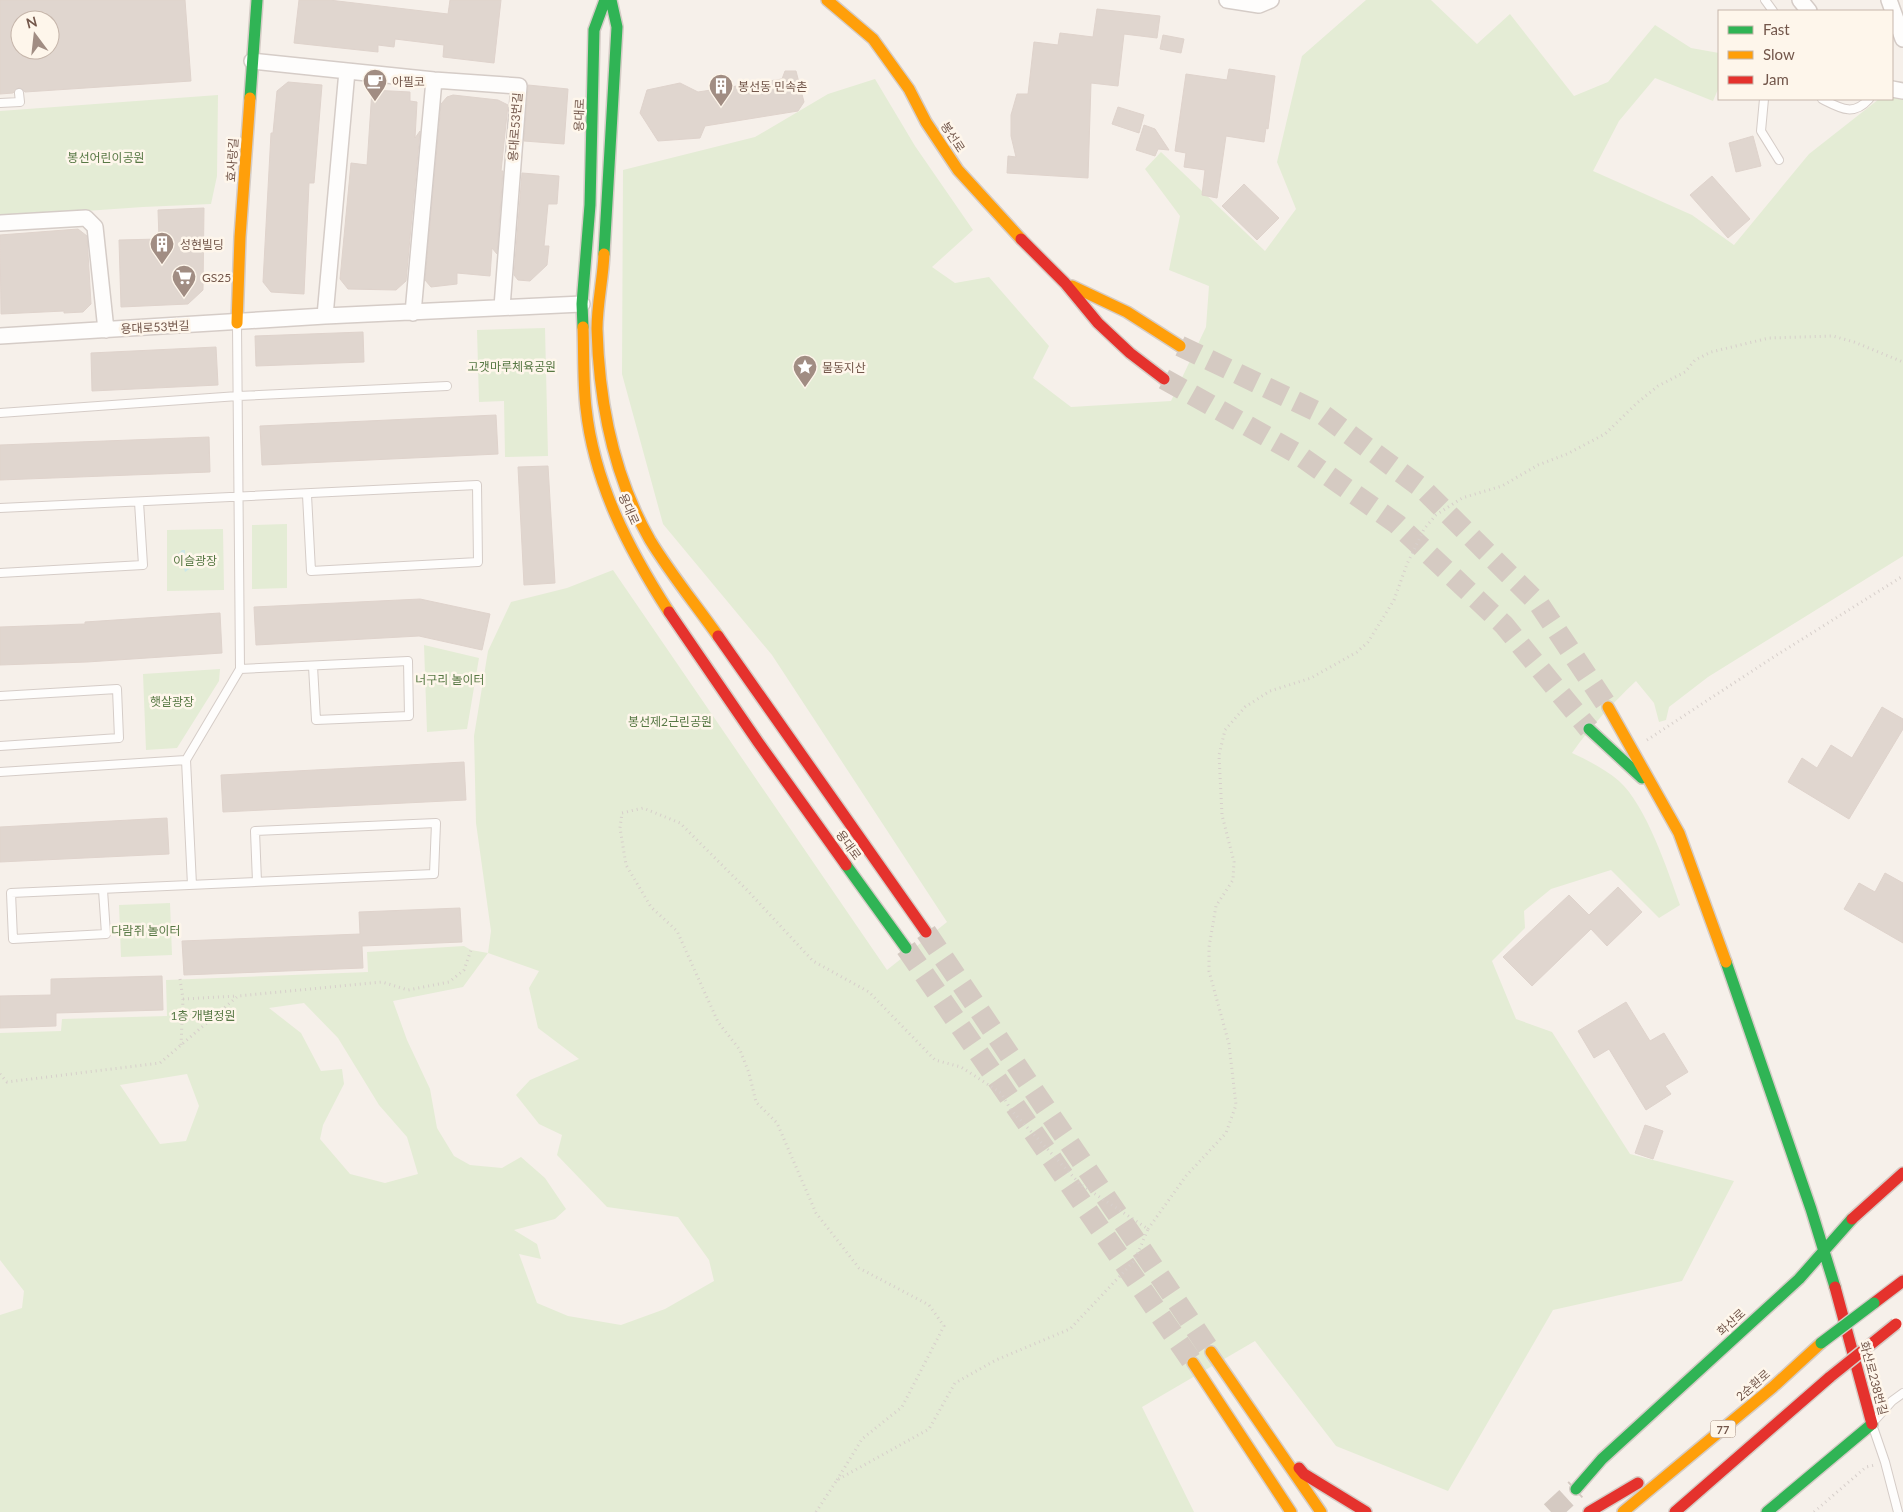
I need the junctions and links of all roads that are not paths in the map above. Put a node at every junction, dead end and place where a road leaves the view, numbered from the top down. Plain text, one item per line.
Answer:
1 (257, 0) edge
2 (605, 0) edge
3 (611, 0) edge
4 (827, 0) edge
5 (1227, 0) edge
6 (1271, 0) edge
7 (1800, 0) edge
8 (1808, 10) edge
9 (1893, 11) edge
10 (1903, 39) edge
11 (252, 61) junction
12 (346, 71) junction
13 (434, 80) junction
14 (19, 93) dead end
15 (1764, 100) edge
16 (1824, 100) edge
17 (1868, 100) edge
18 (0, 103) edge
19 (1779, 160) dead end
20 (0, 223) edge
21 (1065, 283) junction
22 (582, 304) junction
23 (502, 307) junction
24 (414, 313) junction
25 (325, 316) junction
26 (237, 323) junction
27 (106, 330) junction
28 (0, 336) edge
29 (1180, 346) tunnel mouth
30 (1164, 378) tunnel mouth
31 (447, 386) dead end
32 (238, 396) junction
33 (0, 413) edge
34 (307, 495) junction
35 (239, 498) junction
36 (139, 502) junction
37 (0, 508) edge
38 (0, 573) edge
39 (313, 666) junction
40 (240, 669) junction
41 (0, 696) edge
42 (1608, 707) tunnel mouth
43 (1589, 729) tunnel mouth
44 (0, 746) edge
45 (186, 760) junction
46 (0, 772) edge
47 (1652, 787) junction
48 (257, 882) junction
49 (192, 886) junction
50 (103, 890) junction
51 (926, 932) tunnel mouth
52 (906, 948) tunnel mouth
53 (1903, 1173) edge
54 (1823, 1251) junction
55 (1903, 1282) edge
56 (1900, 1321) edge
57 (1211, 1352) tunnel mouth
58 (1193, 1363) tunnel mouth
59 (1773, 1386) junction
60 (1903, 1393) edge
61 (1872, 1424) junction
62 (1264, 1431) junction
63 (1244, 1440) junction
64 (1259, 1485) dead end
65 (1576, 1489) tunnel mouth
66 (1291, 1512) edge
67 (1321, 1512) edge
68 (1366, 1512) edge
69 (1588, 1512) edge
70 (1624, 1512) edge
71 (1675, 1512) edge
72 (1767, 1512) edge
73 (1898, 1512) edge

1 - 11 main road, 효사랑길
2 - 22 main road, 용대로
3 - 51 main road, 용대로
4 - 21 main road, 봉선로
5 - 6 street
7 - 8 street
9 - 10 street
11 - 12 street
11 - 26 main road, 효사랑길
12 - 13 street
12 - 25 street
13 - 23 street, 용대로53번길
13 - 24 street
14 - 18 lane
15 - 19 lane
16 - 17 lane
20 - 27 street, 용대로53번길
21 - 29 main road
21 - 30 main road
22 - 23 street, 용대로53번길
22 - 52 main road, 용대로
23 - 24 street, 용대로53번길
24 - 25 street, 용대로53번길
25 - 26 street, 용대로53번길
26 - 27 street, 용대로53번길
26 - 32 lane
27 - 28 street, 용대로53번길
31 - 32 lane
32 - 33 lane
32 - 35 lane
34 - 34 lane
34 - 35 lane
35 - 36 lane
35 - 40 lane
36 - 37 lane
36 - 38 lane
39 - 39 lane
39 - 40 lane
40 - 45 lane
41 - 44 lane
42 - 47 main road
43 - 47 main road
45 - 46 lane
45 - 49 lane
47 - 54 main road, 화산로238번길
48 - 48 lane
48 - 49 lane
49 - 50 lane
50 - 50 lane
53 - 54 main road, 화산로
54 - 61 main road, 화산로238번길
54 - 65 main road, 화산로
55 - 59 main road, 2순환로 / 77, bridge
56 - 71 main road, 77, bridge
57 - 62 main road
58 - 63 main road
59 - 69 main road
59 - 70 main road, 2순환로 / 77
60 - 61 lane
61 - 72 main road
61 - 73 lane, 화산로238번길
62 - 67 main road
62 - 68 main road
63 - 64 main road
63 - 66 main road

